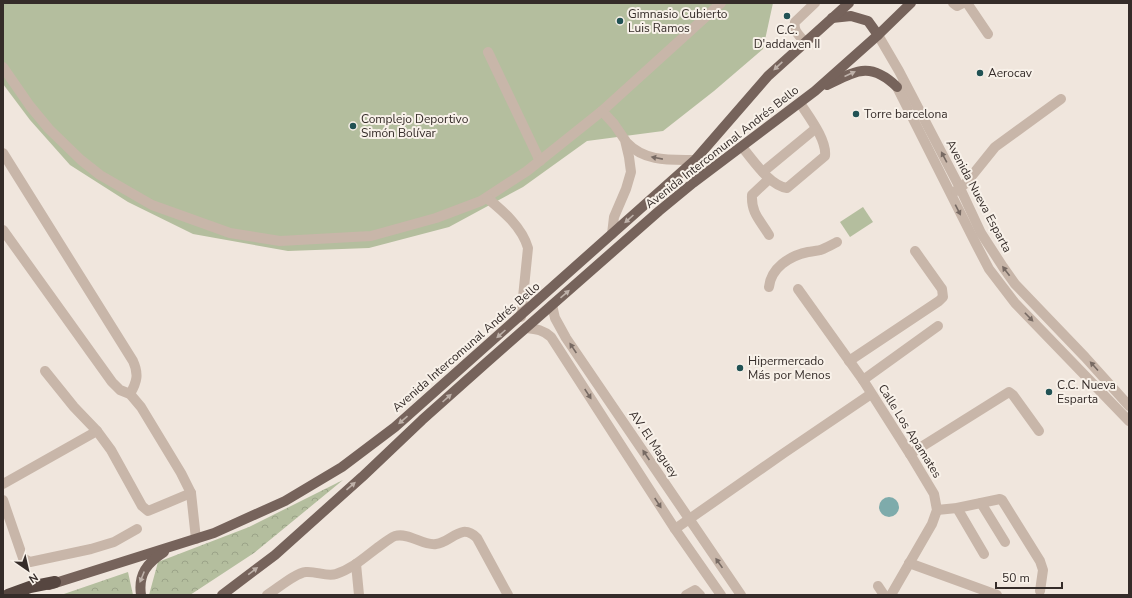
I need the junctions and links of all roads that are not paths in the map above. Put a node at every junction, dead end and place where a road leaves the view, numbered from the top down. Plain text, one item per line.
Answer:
1 (721, 3) edge
2 (815, 3) edge
3 (911, 3) edge
4 (953, 3) edge
5 (963, 3) edge
6 (967, 3) edge
7 (847, 4) edge
8 (832, 18) junction
9 (878, 34) junction
10 (988, 34) dead end
11 (804, 41) junction
12 (488, 52) dead end
13 (3, 67) edge
14 (901, 85) junction
15 (815, 91) junction
16 (1061, 99) dead end
17 (800, 103) junction
18 (602, 111) junction
19 (815, 129) junction
20 (625, 140) junction
21 (742, 147) junction
22 (3, 153) edge
23 (695, 160) junction
24 (540, 161) junction
25 (766, 176) junction
26 (960, 188) junction
27 (951, 194) junction
28 (487, 198) junction
29 (3, 230) edge
30 (612, 234) junction
31 (769, 234) dead end
32 (837, 242) dead end
33 (915, 252) dead end
34 (770, 288) dead end
35 (798, 289) dead end
36 (552, 305) junction
37 (520, 317) junction
38 (938, 326) dead end
39 (526, 328) junction
40 (849, 361) junction
41 (45, 371) dead end
42 (863, 380) junction
43 (130, 394) junction
44 (872, 394) junction
45 (1129, 406) edge
46 (1129, 421) edge
47 (97, 431) junction
48 (1039, 431) dead end
49 (633, 436) junction
50 (620, 444) junction
51 (910, 454) junction
52 (3, 484) edge
53 (190, 493) junction
54 (3, 500) edge
55 (980, 502) junction
56 (957, 508) junction
57 (937, 510) junction
58 (689, 520) junction
59 (137, 529) dead end
60 (675, 529) junction
61 (196, 539) junction
62 (1005, 542) dead end
63 (175, 545) junction
64 (984, 554) dead end
65 (910, 563) junction
66 (356, 564) junction
67 (55, 582) junction
68 (878, 586) dead end
69 (1040, 591) dead end
70 (8, 595) edge
71 (26, 595) edge
72 (141, 595) edge
73 (222, 595) edge
74 (267, 595) edge
75 (359, 595) edge
76 (508, 595) edge
77 (686, 595) edge
78 (700, 595) edge
79 (721, 595) edge
80 (741, 595) edge
81 (884, 595) edge
82 (891, 595) edge
83 (997, 595) edge

1 - 18 street
2 - 11 street
3 - 9 main road, Avenida Intercomunal Andrés Bello
4 - 5 street
6 - 10 street
7 - 8 main road, Avenida Intercomunal Andrés Bello
8 - 9 main road
8 - 11 main road, Avenida Intercomunal Andrés Bello
9 - 14 street, Avenida Nueva Esparta
9 - 15 main road, Avenida Intercomunal Andrés Bello
11 -> 23 main road, Avenida Intercomunal Andrés Bello
12 - 24 street
13 - 28 street
15 -> 14 main road
26 -> 14 street, Avenida Nueva Esparta
14 - 27 street, Avenida Nueva Esparta
15 - 17 main road, Avenida Intercomunal Andrés Bello
16 - 26 street
17 - 19 street
17 - 21 main road, Avenida Intercomunal Andrés Bello
18 - 20 street
18 - 24 street
19 - 25 street
19 - 25 street
23 -> 20 street
20 - 30 street
21 - 25 street
36 -> 21 main road, Avenida Intercomunal Andrés Bello
22 - 43 street
23 -> 30 main road, Avenida Intercomunal Andrés Bello
24 - 28 street
25 - 31 street
26 - 27 street
45 -> 26 street, Avenida Nueva Esparta
27 -> 46 street, Avenida Nueva Esparta
28 - 37 street
29 - 43 street
30 - 37 main road, Avenida Intercomunal Andrés Bello
32 - 34 street
33 - 40 street
35 - 40 street, Calle Los Apamates
36 - 39 main road, Avenida Intercomunal Andrés Bello
49 -> 36 street, AV. El Maguey
37 -> 61 main road, Avenida Intercomunal Andrés Bello
38 - 42 street
39 -> 50 street
73 -> 39 main road, Avenida Intercomunal Andrés Bello
40 - 42 street, Calle Los Apamates
41 - 47 street
42 - 44 street, Calle Los Apamates
43 - 53 street
44 - 51 street, Calle Los Apamates
44 - 58 street
47 - 52 street
47 - 53 street
48 - 51 street
49 - 50 street
58 -> 49 street, AV. El Maguey
50 -> 60 street
51 - 57 street, Calle Los Apamates
53 - 61 street
54 - 59 street
55 - 56 street
55 - 62 street
55 - 69 street
56 - 57 street
56 - 64 street
57 - 65 street
58 - 60 street
80 -> 58 street, AV. El Maguey
60 - 79 street
61 - 63 main road, Avenida Intercomunal Andrés Bello
63 - 67 main road, Avenida Intercomunal Andrés Bello
63 -> 72 main road
65 - 82 street
65 - 83 street
66 - 74 street
66 - 75 street
66 - 76 street
67 - 70 highway
67 - 71 main road, Avenida Intercomunal Andrés Bello
68 - 81 street
77 - 78 street

